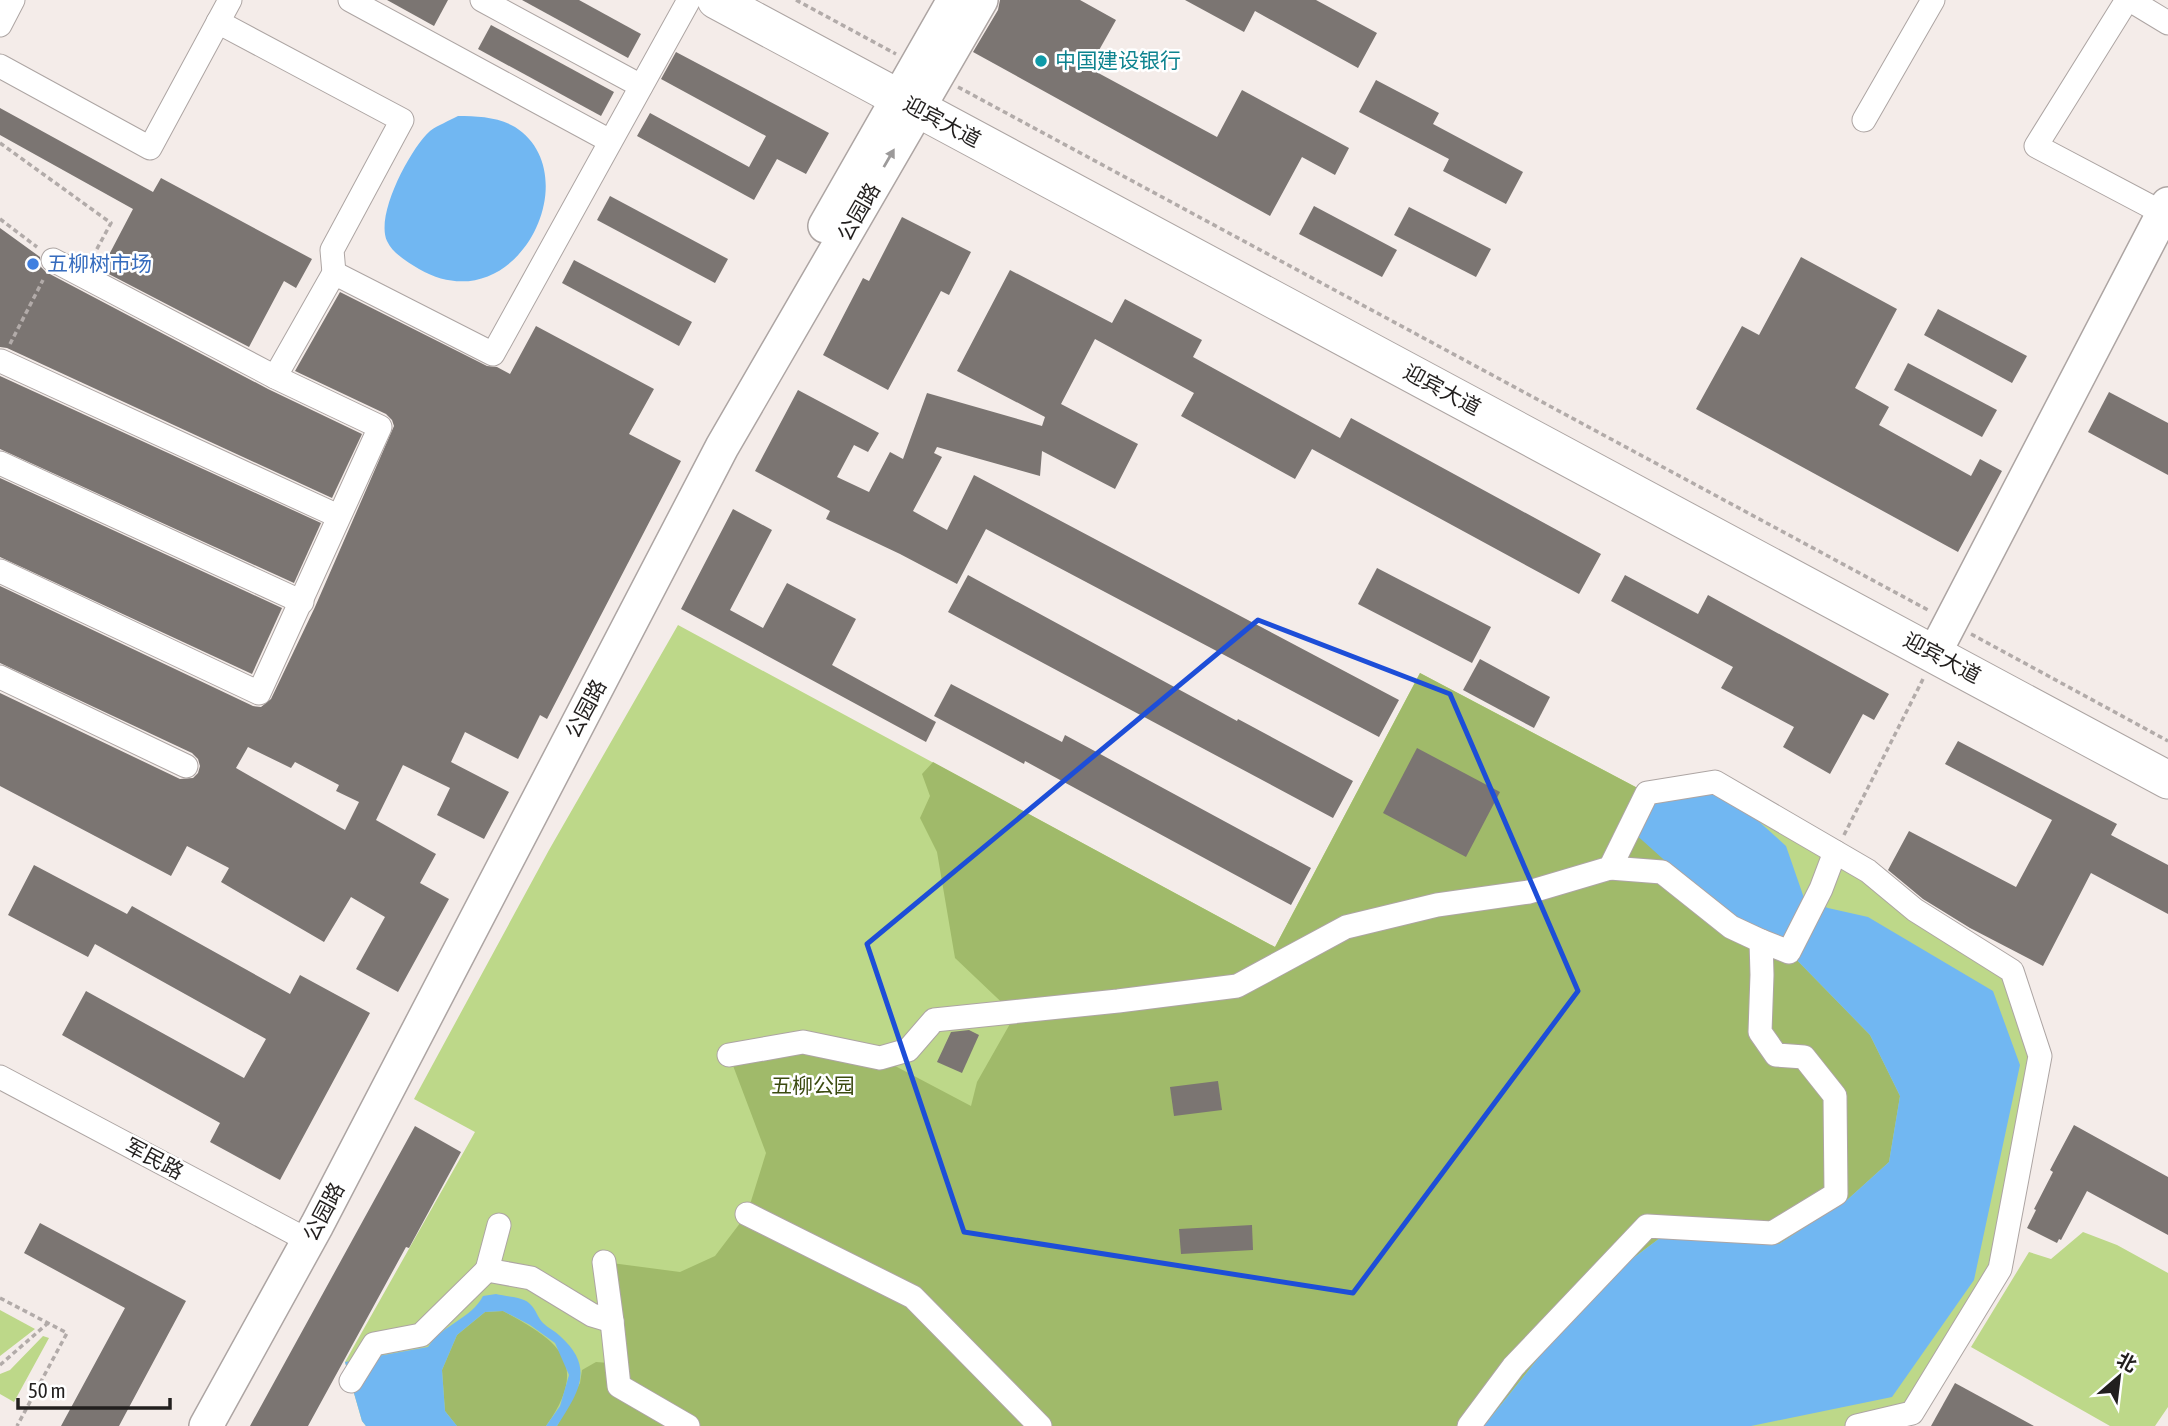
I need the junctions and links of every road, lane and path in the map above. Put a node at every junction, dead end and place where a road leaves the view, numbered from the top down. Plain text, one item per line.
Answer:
1 (13, 0) edge
2 (230, 0) edge
3 (350, 0) edge
4 (482, 0) edge
5 (688, 0) edge
6 (716, 0) edge
7 (747, 0) edge
8 (796, 0) edge
9 (954, 0) edge
10 (981, 0) edge
11 (1933, 0) edge
12 (2129, 0) edge
13 (218, 22) junction
14 (2168, 23) edge
15 (0, 25) edge
16 (0, 66) edge
17 (640, 86) junction
18 (916, 88) junction
19 (1864, 120) dead end
20 (610, 141) junction
21 (0, 143) edge
22 (2166, 208) edge
23 (0, 219) edge
24 (53, 260) junction
25 (334, 273) junction
26 (83, 276) junction
27 (1, 361) edge
28 (275, 377) junction
29 (0, 463) edge
30 (338, 516) junction
31 (0, 571) edge
32 (302, 602) junction
33 (1942, 639) junction
34 (0, 677) edge
35 (2168, 741) edge
36 (2168, 761) edge
37 (186, 766) dead end
38 (2168, 780) edge
39 (1835, 852) junction
40 (1611, 868) junction
41 (1761, 941) junction
42 (729, 1055) dead end
43 (0, 1077) edge
44 (747, 1213) dead end
45 (499, 1225) dead end
46 (304, 1238) junction
47 (604, 1262) dead end
48 (487, 1270) junction
49 (0, 1298) edge
50 (612, 1321) junction
51 (48, 1323) junction
52 (0, 1365) edge
53 (351, 1381) dead end
54 (17, 1426) edge
55 (195, 1426) edge
56 (206, 1426) edge
57 (688, 1426) edge
58 (1040, 1426) edge
59 (1469, 1426) edge
60 (1857, 1426) edge

1 - 15 street
2 - 13 street
3 - 20 street
4 - 17 street
5 - 17 street
6 - 18 main road, 迎宾大道
7 - 18 main road, 迎宾大道
8 - 18 path
9 - 18 street
10 - 18 street
11 - 19 street
12 - 14 street
12 - 22 street
13 - 16 street
13 - 25 street
17 - 20 street
18 - 33 main road, 迎宾大道
18 - 33 path
18 - 46 street
20 - 25 street
21 - 26 path
22 - 33 street
23 - 24 path
24 - 26 street
24 - 27 path
25 - 28 street
26 - 28 street
27 - 30 street
28 - 30 street
29 - 32 street
30 - 32 street
31 - 32 street
33 - 35 path
33 - 36 main road, 迎宾大道
33 - 38 main road, 迎宾大道
33 - 39 path
34 - 37 street
39 - 40 street
39 - 41 street
39 - 60 street
40 - 41 street
40 - 42 street
41 - 59 street
43 - 46 street, 军民路
44 - 58 street
45 - 48 street
46 - 55 street
46 - 56 street, 公园路
47 - 50 street
48 - 50 street
48 - 53 street
49 - 51 path
50 - 57 street
51 - 52 path
51 - 54 path

